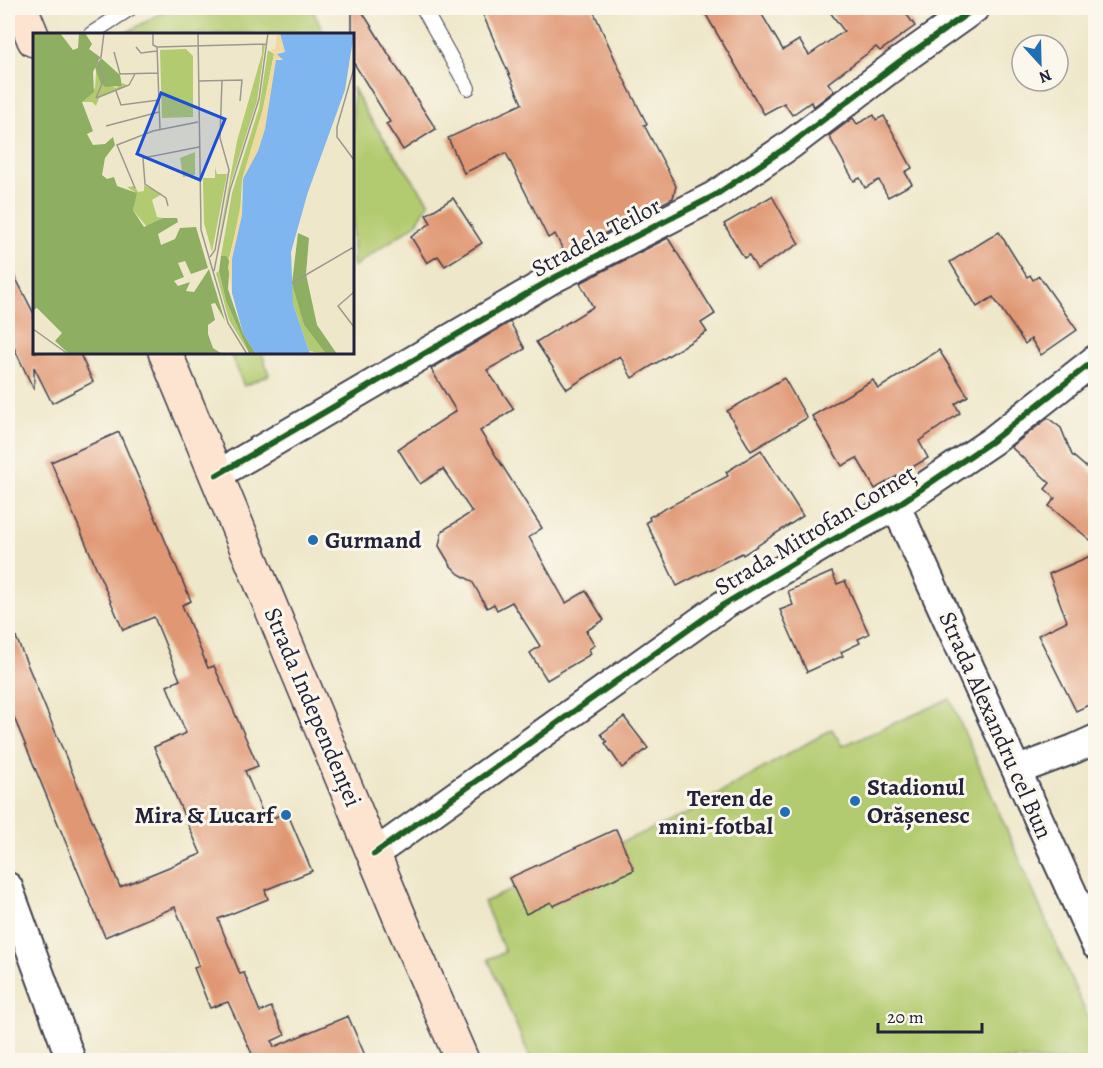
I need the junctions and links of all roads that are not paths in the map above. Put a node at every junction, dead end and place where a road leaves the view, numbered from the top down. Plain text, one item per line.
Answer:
1 (21, 8) edge
2 (131, 8) edge
3 (423, 8) edge
4 (975, 8) edge
5 (93, 33) edge
6 (33, 38) edge
7 (468, 88) dead end
8 (166, 354) edge
9 (1095, 359) edge
10 (217, 476) junction
11 (896, 506) junction
12 (1095, 739) edge
13 (1018, 770) junction
14 (374, 854) junction
15 (8, 887) edge
16 (1095, 943) edge
17 (71, 1060) edge
18 (462, 1060) edge

1 - 6 main road
2 - 5 lane
3 - 7 lane
4 - 10 street, Stradela Teilor
8 - 10 main road, Strada Independenței
9 - 11 street, Strada Mitrofan Corneț
10 - 14 main road, Strada Independenței
11 - 13 street, Strada Alexandru cel Bun
11 - 14 street, Strada Mitrofan Corneț
12 - 13 street
13 - 16 street, Strada Alexandru cel Bun
14 - 18 main road, Strada Independenței
15 - 17 street

